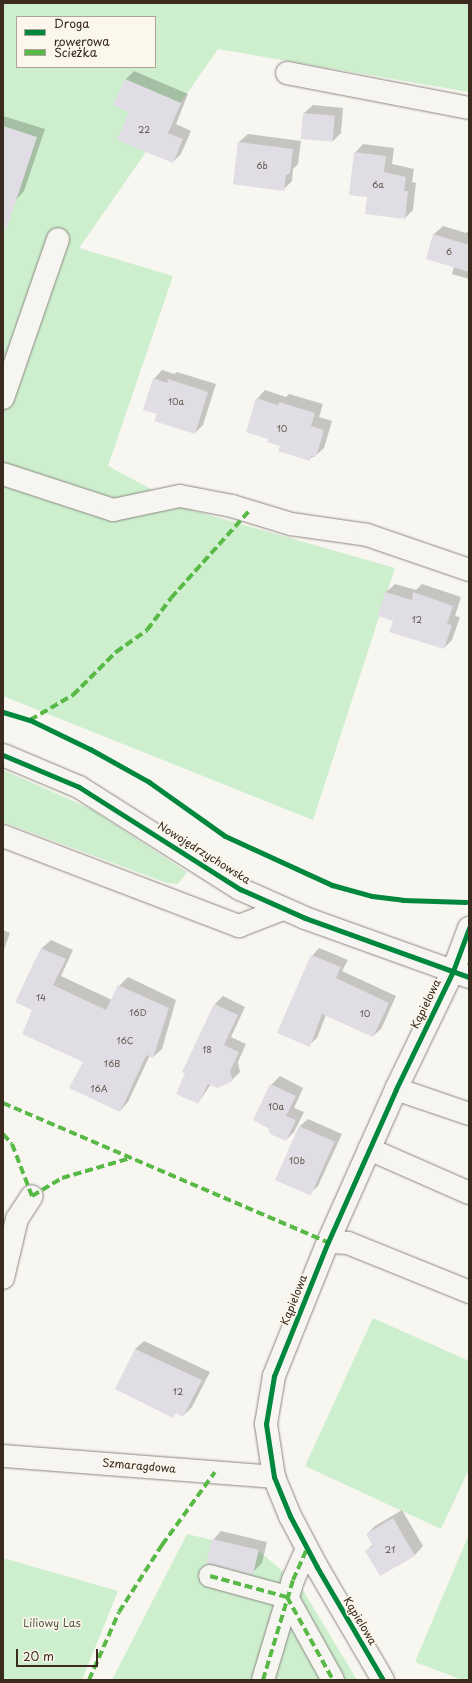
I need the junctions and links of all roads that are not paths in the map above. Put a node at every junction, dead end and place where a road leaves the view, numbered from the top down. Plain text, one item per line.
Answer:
1 (287, 73) dead end
2 (469, 108) edge
3 (58, 239) dead end
4 (3, 398) edge
5 (3, 474) edge
6 (469, 570) edge
7 (3, 755) edge
8 (3, 836) edge
9 (283, 909) junction
10 (469, 928) edge
11 (461, 974) edge
12 (396, 1088) junction
13 (469, 1114) edge
14 (370, 1149) junction
15 (469, 1193) edge
16 (32, 1196) dead end
17 (328, 1242) junction
18 (3, 1278) edge
19 (469, 1292) edge
20 (3, 1456) edge
21 (274, 1477) junction
22 (307, 1549) junction
23 (210, 1576) dead end
24 (287, 1597) junction
25 (263, 1680) edge
26 (333, 1680) edge
27 (384, 1680) edge

1 - 2 street
3 - 4 street
5 - 6 street
7 - 9 street, Nowojędrzychowska
8 - 9 street
9 - 11 street, Nowojędrzychowska
10 - 11 street, Kąpielowa
11 - 12 street, Kąpielowa
12 - 13 street
12 - 14 street, Kąpielowa
14 - 15 street
14 - 17 street, Kąpielowa
16 - 18 street
17 - 19 street
17 - 21 street, Kąpielowa
20 - 21 street, Szmaragdowa
21 - 22 street, Kąpielowa
22 - 24 street
22 - 27 street, Kąpielowa
23 - 24 street
24 - 25 street
24 - 26 street

